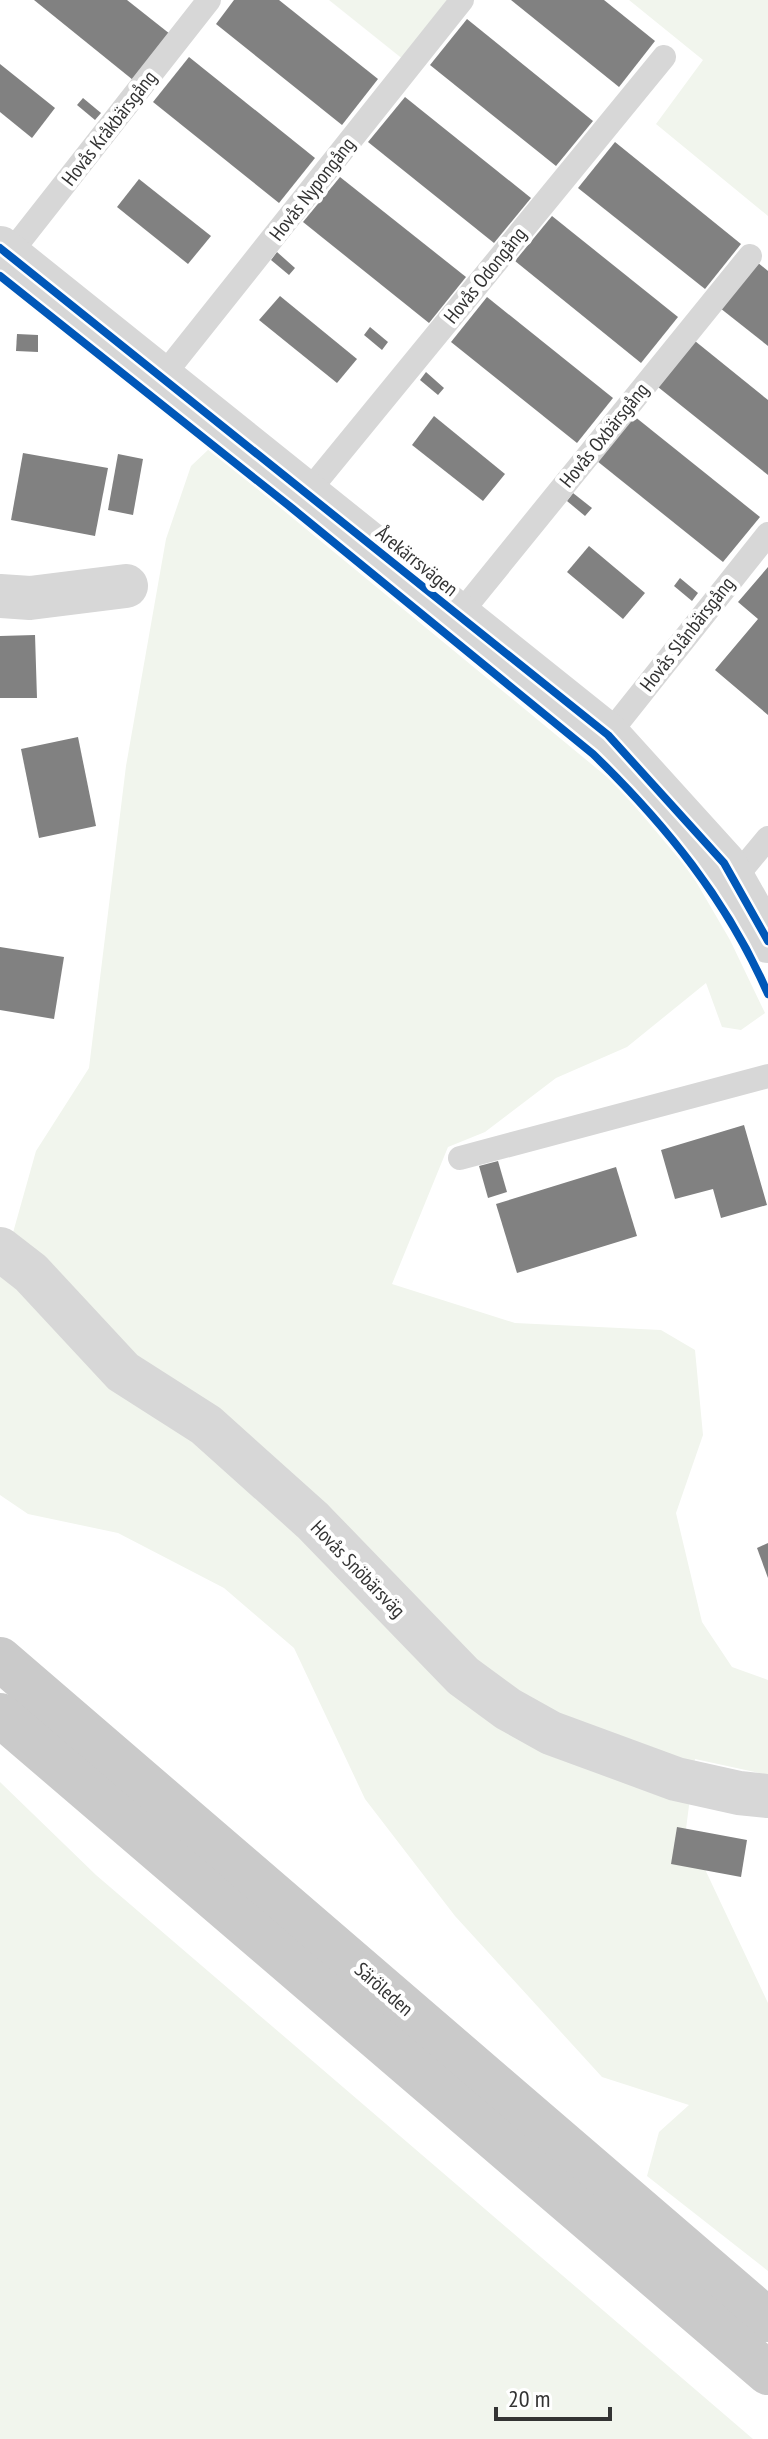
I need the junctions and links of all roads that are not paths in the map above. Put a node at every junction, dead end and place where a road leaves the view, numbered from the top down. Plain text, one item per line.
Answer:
1 (209, 0) edge
2 (462, 0) edge
3 (664, 57) dead end
4 (4, 252) edge
5 (750, 256) dead end
6 (162, 377) junction
7 (307, 493) junction
8 (768, 534) edge
9 (126, 586) dead end
10 (0, 596) edge
11 (459, 615) junction
12 (608, 735) junction
13 (768, 838) edge
14 (734, 879) junction
15 (768, 941) edge
16 (768, 1076) edge
17 (460, 1158) dead end
18 (0, 1249) edge
19 (0, 1659) edge
20 (0, 1715) edge
21 (768, 1796) edge
22 (768, 2320) edge
23 (768, 2373) edge

1 - 4 lane, Hovås Kråkbärsgång
2 - 6 lane, Hovås Nypongång
3 - 7 lane, Hovås Odongång
4 - 6 street, Årekärrsvägen
5 - 11 lane, Hovås Oxbärsgång
6 - 7 street, Årekärrsvägen
7 - 11 street, Årekärrsvägen
8 - 12 lane, Hovås Slånbärsgång
9 - 10 street
11 - 12 street, Årekärrsvägen
12 - 14 street, Årekärrsvägen
13 - 14 lane
14 - 15 street, Årekärrsvägen
16 - 17 lane
18 - 21 street, Hovås Snöbärsväg
19 - 22 main road, Säröleden
20 - 23 main road, Säröleden

